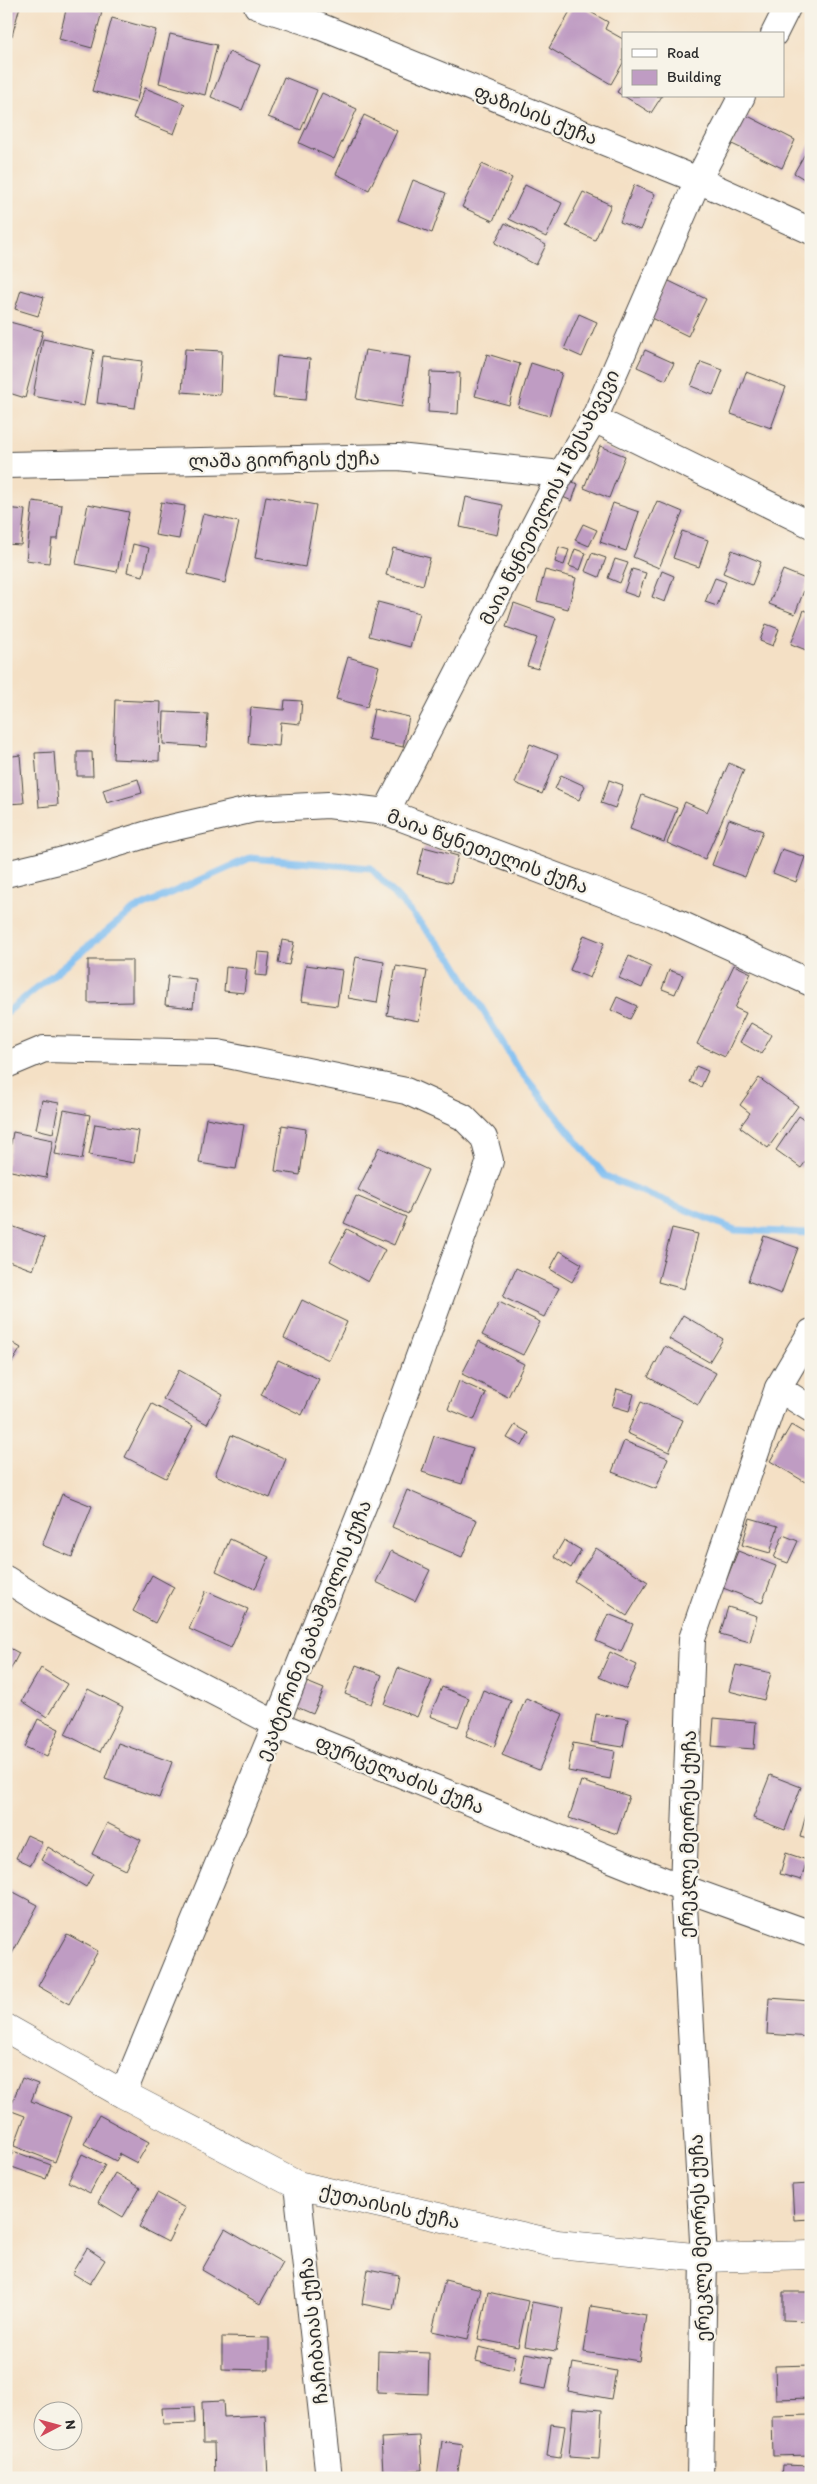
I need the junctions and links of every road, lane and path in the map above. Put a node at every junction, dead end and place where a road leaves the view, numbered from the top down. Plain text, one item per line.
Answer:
1 (257, 6) edge
2 (788, 6) edge
3 (321, 15) edge
4 (775, 32) edge
5 (741, 98) edge
6 (698, 180) junction
7 (811, 231) edge
8 (594, 419) junction
9 (6, 465) edge
10 (561, 474) junction
11 (811, 525) edge
12 (386, 812) junction
13 (6, 874) edge
14 (811, 983) edge
15 (6, 1065) edge
16 (811, 1332) edge
17 (778, 1388) junction
18 (811, 1409) edge
19 (6, 1580) edge
20 (276, 1724) junction
21 (683, 1888) junction
22 (811, 1934) edge
23 (6, 2028) edge
24 (123, 2094) junction
25 (297, 2185) junction
26 (811, 2255) edge
27 (704, 2258) junction
28 (329, 2478) edge
29 (700, 2478) edge

1 - 3 street, ფაზისის ქუჩა
2 - 4 street
3 - 6 street, ფაზისის ქუჩა
5 - 6 street, მაია წყნეთელის II შესახვევი
6 - 7 street, ფაზისის ქუჩა
6 - 8 street, მაია წყნეთელის II შესახვევი
8 - 10 street, მაია წყნეთელის II შესახვევი
8 - 11 street
9 - 10 street, ლაშა გიორგის ქუჩა
10 - 12 street, მაია წყნეთელის II შესახვევი
12 - 13 street, მაია წყნეთელის ქუჩა
12 - 14 street, მაია წყნეთელის ქუჩა
15 - 20 street, ეკატერინე გაბაშვილის ქუჩა
16 - 17 street, ერეკლე მეორეს ქუჩა
17 - 18 street
17 - 21 street, ერეკლე მეორეს ქუჩა
19 - 20 street, ფურცელაძის ქუჩა
20 - 21 street, ფურცელაძის ქუჩა
20 - 24 street, ეკატერინე გაბაშვილის ქუჩა
21 - 22 street, ფურცელაძის ქუჩა
21 - 27 street, ერეკლე მეორეს ქუჩა
23 - 24 street, ქუთაისის ქუჩა
24 - 25 street, ქუთაისის ქუჩა
25 - 27 street, ქუთაისის ქუჩა
25 - 28 street, ჩაჩიბაიას ქუჩა
26 - 27 street, ქუთაისის ქუჩა
27 - 29 street, ერეკლე მეორეს ქუჩა

